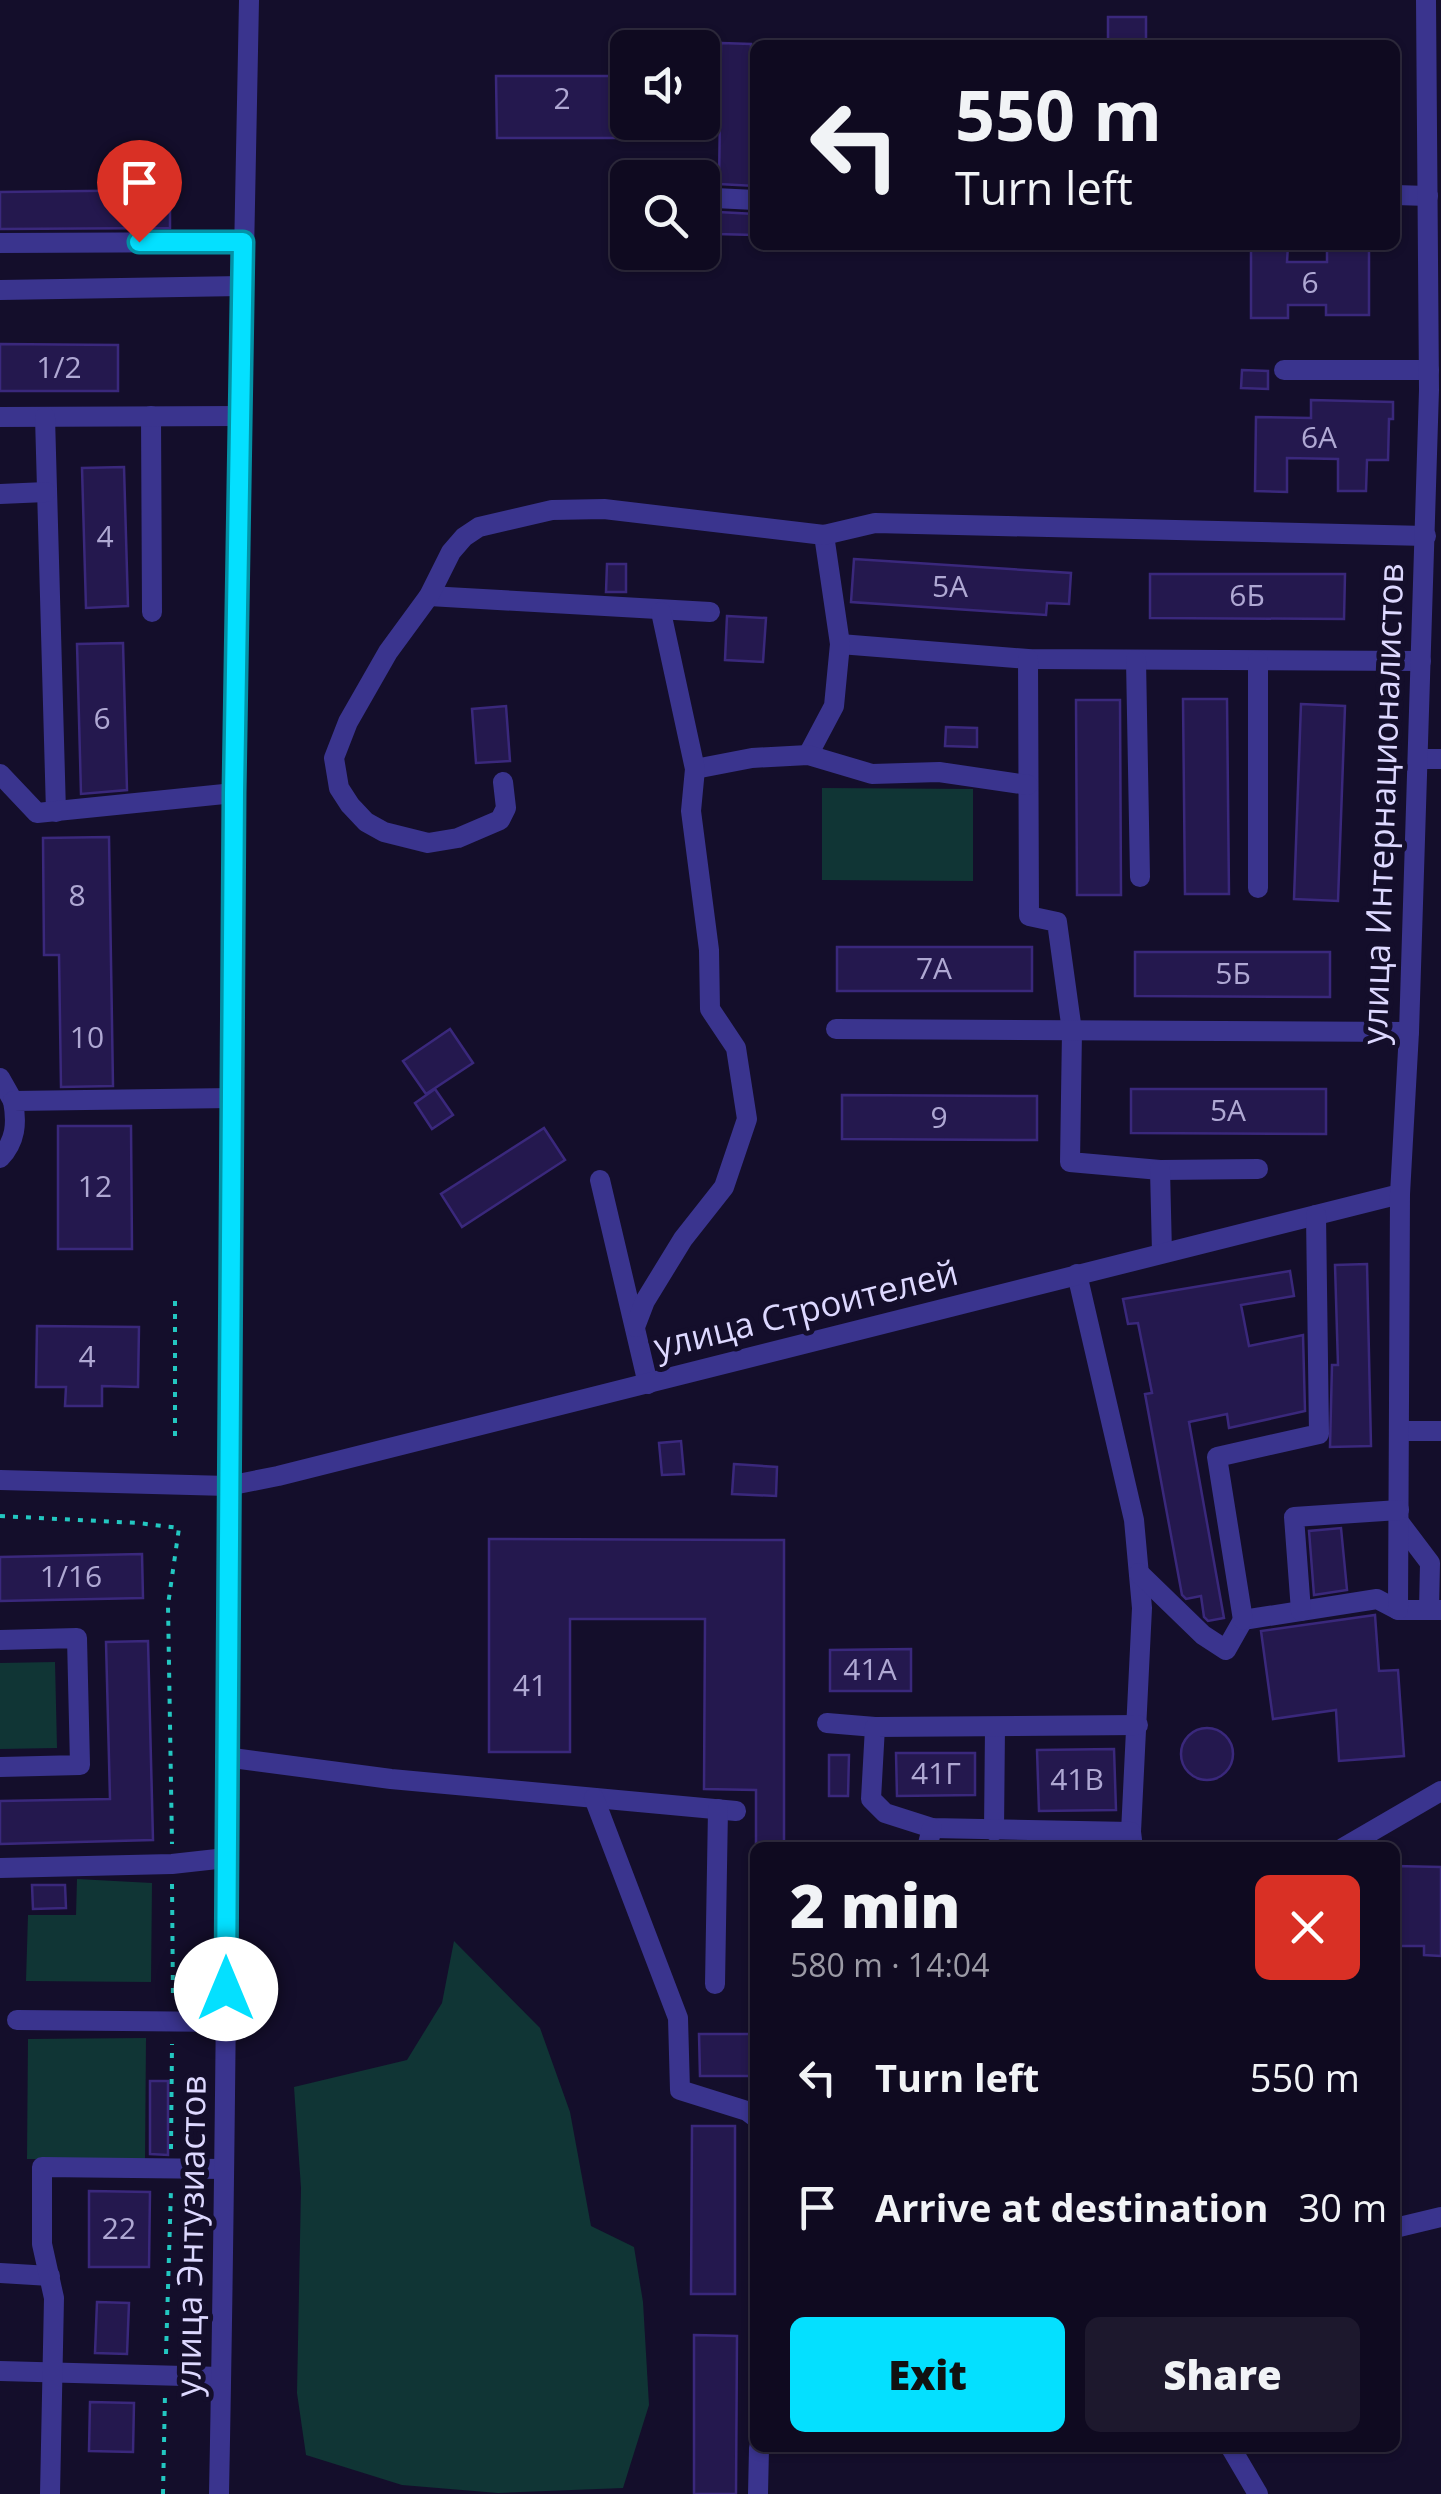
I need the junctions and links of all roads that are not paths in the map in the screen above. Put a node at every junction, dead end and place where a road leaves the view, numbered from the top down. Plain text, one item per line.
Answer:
1 (248, 0) edge
2 (1426, 0) edge
3 (1400, 194) edge
4 (1428, 196) junction
5 (720, 198) edge
6 (750, 200) edge
7 (243, 242) junction
8 (0, 243) edge
9 (242, 286) junction
10 (0, 290) edge
11 (1284, 370) dead end
12 (1433, 384) edge
13 (150, 416) junction
14 (240, 416) junction
15 (0, 417) edge
16 (45, 417) junction
17 (46, 492) junction
18 (0, 494) edge
19 (824, 535) junction
20 (1426, 536) junction
21 (430, 596) junction
22 (152, 612) dead end
23 (661, 612) junction
24 (710, 612) dead end
25 (840, 644) junction
26 (1028, 659) junction
27 (1136, 660) junction
28 (1258, 661) junction
29 (1421, 661) junction
30 (808, 755) junction
31 (1441, 758) edge
32 (1418, 759) junction
33 (696, 769) junction
34 (0, 774) edge
35 (503, 782) dead end
36 (1028, 786) junction
37 (234, 793) junction
38 (56, 812) junction
39 (1140, 877) dead end
40 (1258, 888) dead end
41 (836, 1029) dead end
42 (1072, 1031) junction
43 (1409, 1032) junction
44 (0, 1078) edge
45 (232, 1098) junction
46 (13, 1101) junction
47 (0, 1158) edge
48 (1258, 1169) dead end
49 (1160, 1170) junction
50 (600, 1180) dead end
51 (1400, 1194) junction
52 (1316, 1215) junction
53 (1162, 1254) junction
54 (1076, 1274) junction
55 (635, 1327) junction
56 (648, 1384) junction
57 (1400, 1431) junction
58 (1441, 1431) edge
59 (0, 1480) edge
60 (228, 1486) junction
61 (1399, 1516) junction
62 (1138, 1573) junction
63 (1398, 1610) junction
64 (1435, 1610) edge
65 (1301, 1611) junction
66 (1243, 1620) junction
67 (0, 1640) edge
68 (827, 1723) dead end
69 (1138, 1725) junction
70 (874, 1727) junction
71 (995, 1728) junction
72 (226, 1757) junction
73 (0, 1767) edge
74 (1441, 1791) edge
75 (594, 1798) junction
76 (994, 1831) junction
77 (929, 1838) edge
78 (1132, 1840) edge
79 (1353, 1842) edge
80 (226, 1858) junction
81 (0, 1868) edge
82 (715, 1984) dead end
83 (17, 2020) dead end
84 (226, 2022) junction
85 (750, 2113) edge
86 (224, 2169) junction
87 (1441, 2218) edge
88 (1400, 2227) edge
89 (0, 2274) edge
90 (50, 2276) junction
91 (0, 2371) edge
92 (53, 2372) junction
93 (221, 2378) junction
94 (759, 2452) edge
95 (1233, 2452) edge
96 (50, 2494) edge
97 (219, 2494) edge
98 (758, 2494) edge
99 (1258, 2494) edge

1 - 7 street, улица Энтузиастов
2 - 4 street, улица Интернационалистов
3 - 4 street
4 - 12 street, улица Интернационалистов
5 - 6 street
7 - 8 street
7 - 9 street, улица Энтузиастов
9 - 10 street
9 - 14 street, улица Энтузиастов
11 - 12 street
12 - 20 street, улица Интернационалистов
13 - 14 street
13 - 16 street
13 - 22 street
14 - 37 street, улица Энтузиастов
15 - 16 street
16 - 17 street
17 - 18 street
17 - 38 street
19 - 20 street
19 - 21 street
19 - 25 street
20 - 29 street, улица Интернационалистов
21 - 23 street
21 - 35 street
23 - 24 street
23 - 33 street
25 - 26 street
25 - 30 street
26 - 27 street
26 - 36 street
27 - 28 street
27 - 39 street
28 - 29 street
28 - 40 street
29 - 32 street, улица Интернационалистов
30 - 33 street
30 - 36 street
31 - 32 street
32 - 43 street, улица Интернационалистов
33 - 55 street
34 - 38 street
36 - 42 street
37 - 38 street
37 - 45 street, улица Энтузиастов
41 - 42 street
42 - 43 street
42 - 49 street
43 - 51 street, улица Интернационалистов
44 - 46 street
45 - 46 street
45 - 60 street, улица Энтузиастов
46 - 47 street
48 - 49 street
49 - 53 street
50 - 55 street
51 - 52 street, улица Строителей
51 - 57 street, улица Интернационалистов
52 - 53 street, улица Строителей
52 - 66 street
53 - 54 street, улица Строителей
54 - 56 street, улица Строителей
54 - 62 street
55 - 56 street
56 - 60 street, улица Строителей
57 - 58 street
57 - 61 street, улица Интернационалистов
59 - 60 street, улица Строителей
60 - 72 street, улица Энтузиастов
61 - 63 street, улица Интернационалистов
61 - 64 street
61 - 65 street
62 - 66 street
62 - 69 street
63 - 64 street
63 - 65 street
65 - 66 street
67 - 73 street
68 - 70 street
69 - 71 street
69 - 78 street
70 - 71 street
70 - 77 street
71 - 76 street
72 - 75 street
72 - 80 street, улица Энтузиастов
74 - 79 street
75 - 82 street
75 - 85 street
76 - 77 street
76 - 78 street
80 - 81 street
80 - 84 street, улица Энтузиастов
83 - 84 street
84 - 86 street, улица Энтузиастов
86 - 90 street
86 - 93 street, улица Энтузиастов
87 - 88 street
89 - 90 street
90 - 92 street
91 - 92 street
92 - 93 street
92 - 96 street
93 - 97 street, улица Энтузиастов
94 - 98 street
95 - 99 street

